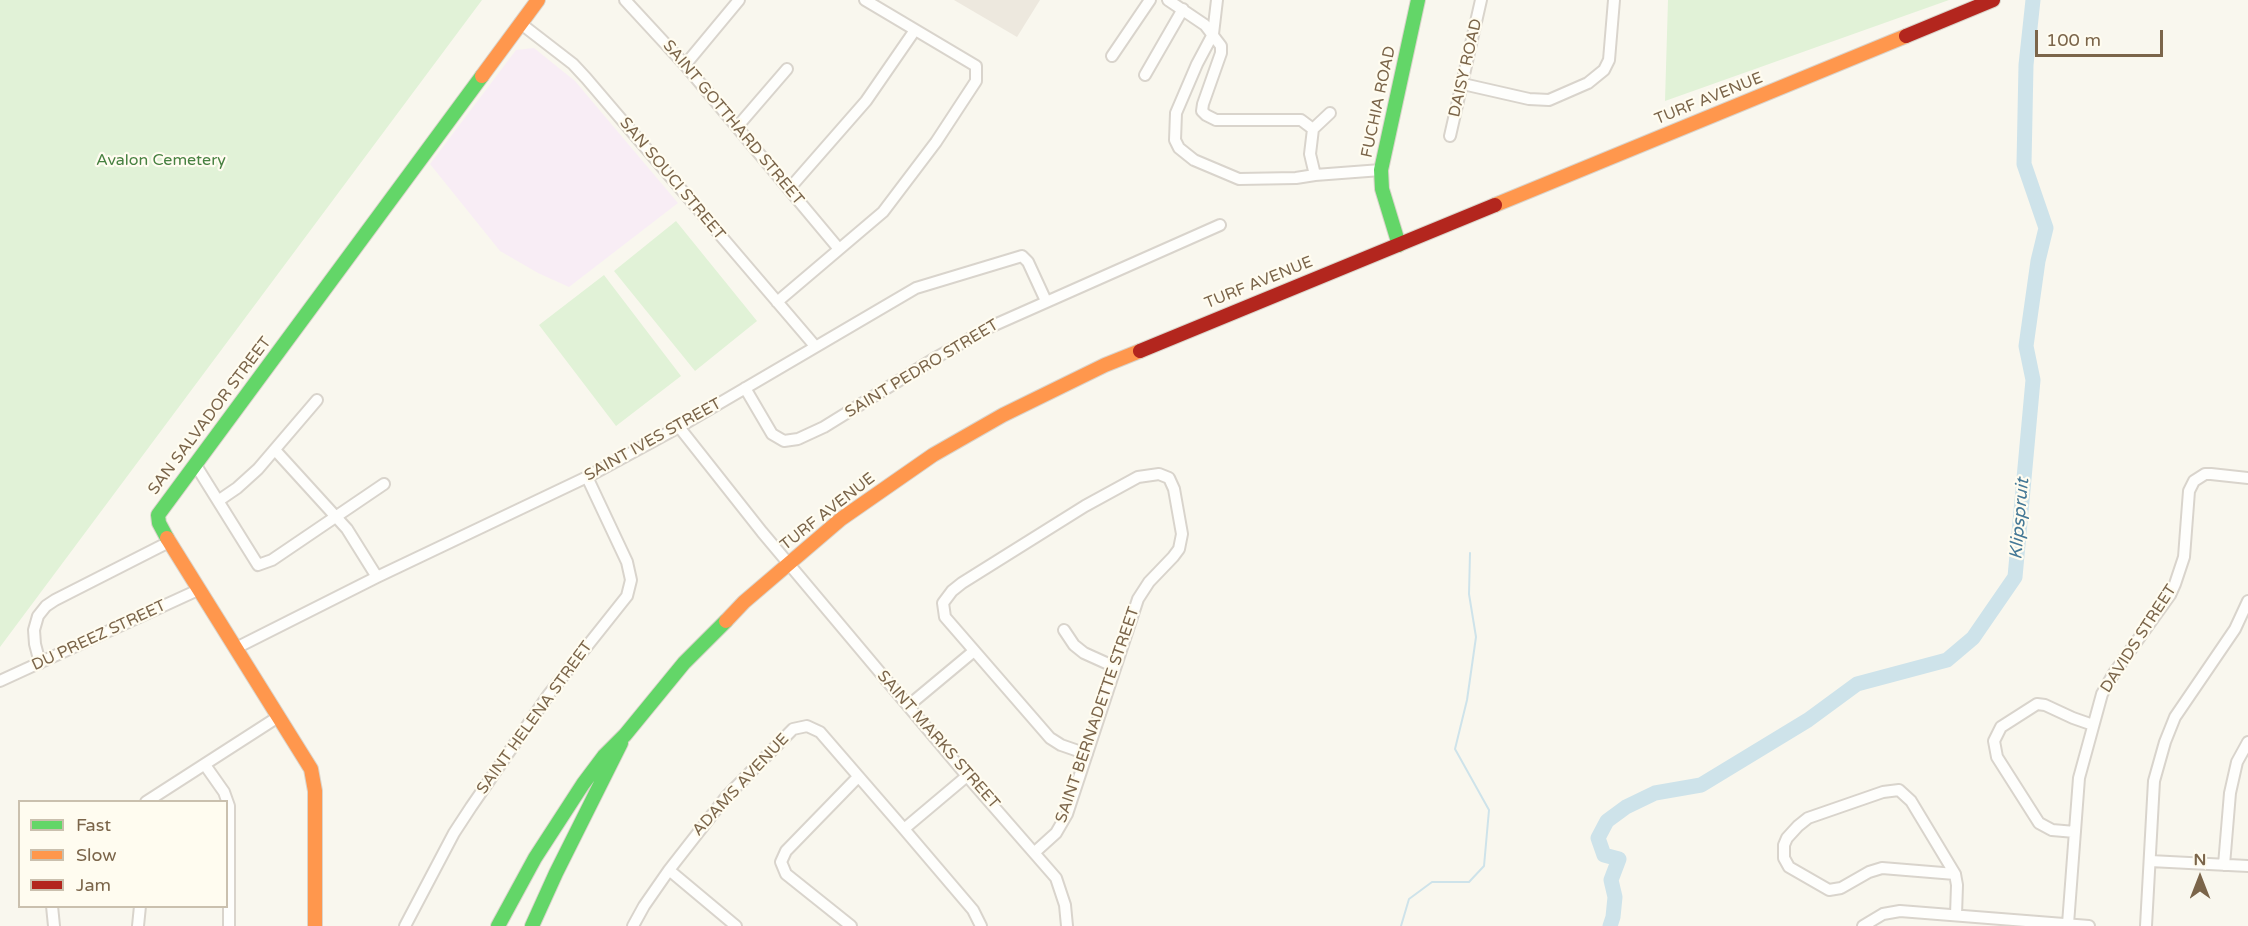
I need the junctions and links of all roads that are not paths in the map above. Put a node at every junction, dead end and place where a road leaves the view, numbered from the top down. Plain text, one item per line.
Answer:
1 (538, 0) edge
2 (625, 0) edge
3 (739, 0) edge
4 (865, 0) edge
5 (1149, 0) edge
6 (1168, 0) edge
7 (1217, 0) edge
8 (1418, 0) edge
9 (1481, 0) edge
10 (1614, 0) edge
11 (1993, 0) edge
12 (1183, 9) junction
13 (520, 23) junction
14 (915, 30) junction
15 (1213, 34) junction
16 (1112, 56) dead end
17 (685, 65) junction
18 (788, 69) dead end
19 (1145, 75) dead end
20 (1462, 84) junction
21 (1330, 113) dead end
22 (737, 128) junction
23 (1313, 129) junction
24 (1450, 136) dead end
25 (1381, 170) junction
26 (1315, 175) junction
27 (789, 189) junction
28 (1220, 225) dead end
29 (1399, 245) junction
30 (839, 249) junction
31 (1046, 301) junction
32 (777, 302) junction
33 (815, 346) junction
34 (745, 388) junction
35 (317, 400) dead end
36 (679, 427) junction
37 (274, 450) junction
38 (195, 464) junction
39 (587, 477) junction
40 (2248, 478) edge
41 (384, 484) dead end
42 (218, 501) junction
43 (336, 517) junction
44 (169, 542) junction
45 (789, 564) junction
46 (377, 577) junction
47 (198, 590) junction
48 (2248, 601) edge
49 (1064, 630) dead end
50 (236, 648) junction
51 (974, 651) junction
52 (40, 663) junction
53 (1115, 667) junction
54 (0, 681) edge
55 (908, 706) junction
56 (278, 717) junction
57 (2093, 725) junction
58 (625, 735) junction
59 (2248, 742) edge
60 (1087, 754) junction
61 (205, 765) junction
62 (968, 776) junction
63 (858, 777) junction
64 (148, 800) edge
65 (227, 800) edge
66 (228, 803) edge
67 (904, 829) junction
68 (2075, 832) junction
69 (228, 841) edge
70 (1035, 852) junction
71 (2150, 861) junction
72 (2224, 865) junction
73 (2248, 866) edge
74 (669, 870) junction
75 (1955, 874) junction
76 (228, 901) edge
77 (52, 908) edge
78 (139, 908) edge
79 (1956, 915) junction
80 (2068, 924) junction
81 (54, 926) edge
82 (138, 926) edge
83 (229, 926) edge
84 (315, 926) edge
85 (405, 926) edge
86 (498, 926) edge
87 (532, 926) edge
88 (633, 926) edge
89 (736, 926) edge
90 (851, 926) edge
91 (981, 926) edge
92 (1067, 926) edge
93 (1863, 926) edge
94 (2088, 926) edge
95 (2145, 926) edge

1 - 13 main road, SAN SALVADOR STREET
2 - 17 street, SAINT GOTTHARD STREET
3 - 17 street
4 - 14 street
5 - 16 street
6 - 12 street
7 - 15 street
8 - 25 main road, FUCHIA ROAD
9 - 20 street, DAISY ROAD
10 - 20 street
11 - 29 main road, TURF AVENUE
12 - 15 street
12 - 19 street
13 - 32 street, SAN SOUCI STREET
13 - 38 main road, SAN SALVADOR STREET
14 - 27 street
14 - 30 street
15 - 23 street
15 - 26 street
17 - 22 street, SAINT GOTTHARD STREET
18 - 22 street
20 - 24 street, DAISY ROAD
21 - 23 street
22 - 27 street, SAINT GOTTHARD STREET
23 - 26 street
25 - 26 street
25 - 29 main road, FUCHIA ROAD
27 - 30 street, SAINT GOTTHARD STREET
28 - 31 street, SAINT PEDRO STREET
29 - 45 main road, TURF AVENUE
30 - 32 street
31 - 33 street, SAINT IVES STREET
31 - 34 street, SAINT PEDRO STREET
32 - 33 street, SAN SOUCI STREET
33 - 34 street, SAINT IVES STREET
34 - 36 street, SAINT IVES STREET
35 - 37 street
36 - 39 street, SAINT IVES STREET
36 - 45 street, SAINT MARKS STREET
37 - 42 street
37 - 43 street
38 - 42 street
38 - 44 main road, SAN SALVADOR STREET
39 - 46 street, SAINT IVES STREET
39 - 85 street, SAINT HELENA STREET
40 - 57 street, DAVIDS STREET
41 - 43 street
42 - 43 street
43 - 46 street
44 - 47 main road, SAN SALVADOR STREET
44 - 52 street
45 - 55 street, SAINT MARKS STREET
45 - 58 main road, TURF AVENUE
46 - 50 street, SAINT IVES STREET
47 - 50 main road, SAN SALVADOR STREET
47 - 52 street, DU PREEZ STREET
48 - 71 street
49 - 53 street
50 - 56 main road, SAN SALVADOR STREET
51 - 53 street, SAINT BERNADETTE STREET
51 - 55 street
51 - 60 street, SAINT BERNADETTE STREET
52 - 54 street, DU PREEZ STREET
53 - 60 street, SAINT BERNADETTE STREET
55 - 62 street, SAINT MARKS STREET
56 - 61 street
56 - 84 main road, SAN SALVADOR STREET
57 - 68 street, DAVIDS STREET
57 - 68 street
58 - 86 main road, TURF AVENUE
58 - 87 main road, TURF AVENUE
59 - 72 street
60 - 70 street, SAINT BERNADETTE STREET
61 - 64 street
61 - 65 street
62 - 67 street
62 - 70 street, SAINT MARKS STREET
63 - 67 street, ADAMS AVENUE
63 - 74 street, ADAMS AVENUE
63 - 90 street
66 - 69 street
67 - 91 street, ADAMS AVENUE
68 - 80 street, DAVIDS STREET
70 - 92 street, SAINT MARKS STREET
71 - 72 street
71 - 95 street
72 - 73 street
74 - 88 street, ADAMS AVENUE
74 - 89 street
75 - 75 street
75 - 79 street
76 - 83 street
77 - 81 street
78 - 82 street
79 - 80 street
79 - 93 street
80 - 94 street

